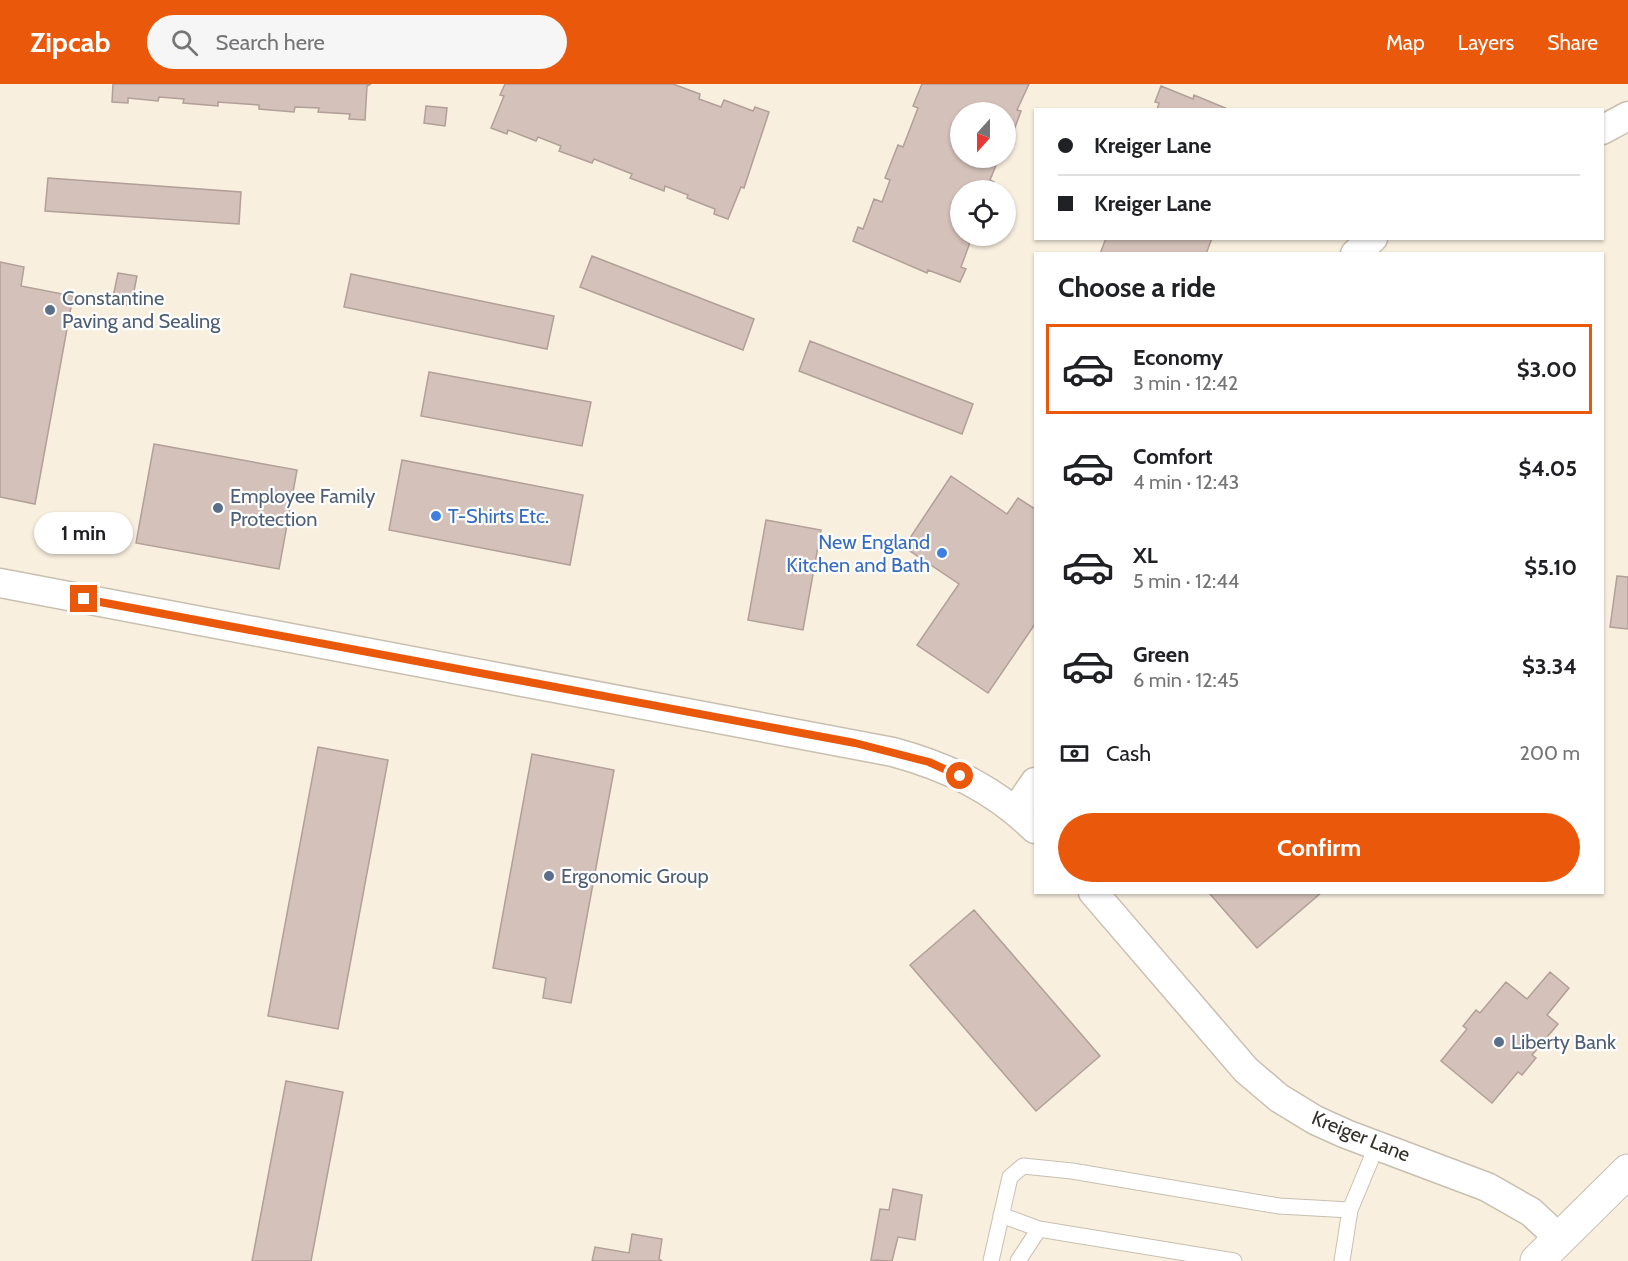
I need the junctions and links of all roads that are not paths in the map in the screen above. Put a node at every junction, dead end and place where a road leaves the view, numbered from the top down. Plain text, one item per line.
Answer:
1 (1628, 116) edge
2 (1604, 129) edge
3 (1371, 240) edge
4 (1357, 252) edge
5 (0, 583) edge
6 (1034, 786) edge
7 (1025, 820) edge
8 (1095, 894) edge
9 (1377, 1145) junction
10 (1628, 1171) edge
11 (1350, 1210) junction
12 (1001, 1215) junction
13 (1039, 1228) junction
14 (1559, 1238) junction
15 (991, 1261) edge
16 (1018, 1261) edge
17 (1234, 1261) edge
18 (1342, 1261) edge
19 (1537, 1261) edge

1 - 2 street
3 - 4 street
5 - 7 street
6 - 7 street
8 - 9 street, Kreiger Lane
9 - 11 lane
9 - 14 street, Kreiger Lane
10 - 14 street
11 - 12 lane
11 - 18 lane
12 - 13 lane
12 - 15 lane
13 - 16 lane
13 - 17 lane
14 - 19 street

